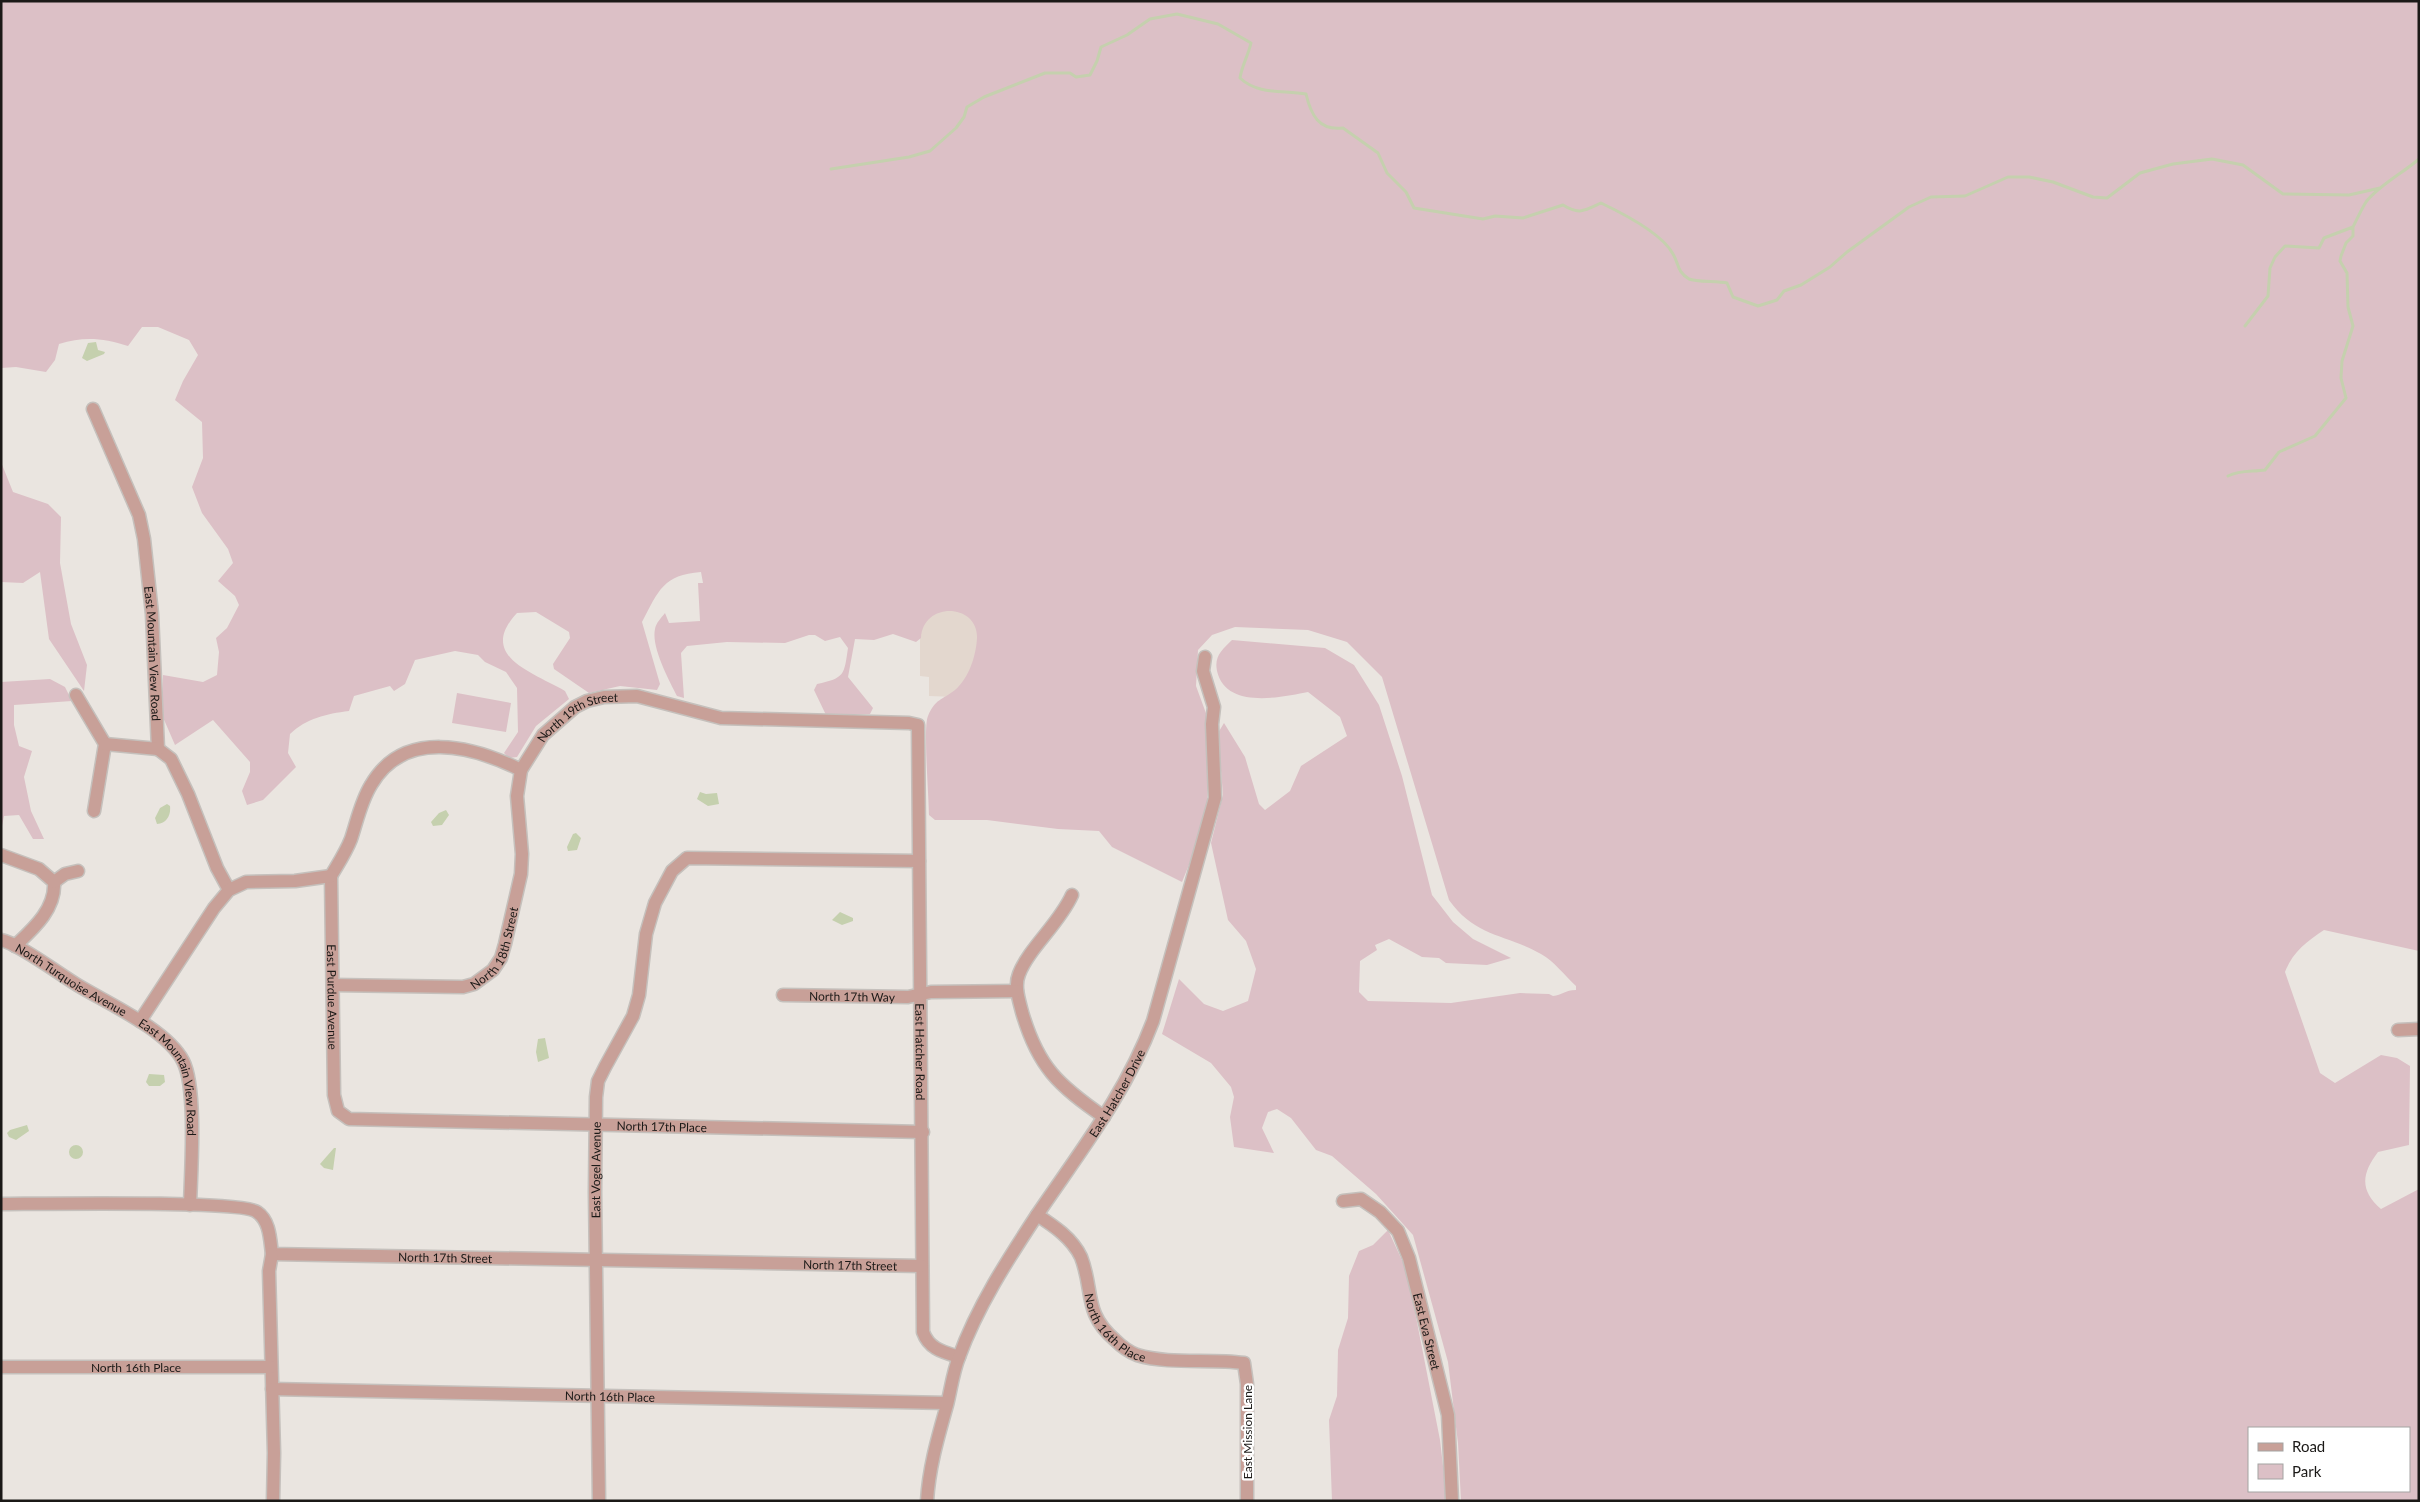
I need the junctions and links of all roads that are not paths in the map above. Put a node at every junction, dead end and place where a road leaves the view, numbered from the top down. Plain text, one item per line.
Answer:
1 (93, 409) dead end
2 (1205, 657) dead end
3 (76, 695) dead end
4 (918, 724) joint
5 (105, 744) junction
6 (158, 749) junction
7 (521, 770) junction
8 (94, 811) dead end
9 (1, 855) edge
10 (919, 861) junction
11 (78, 871) dead end
12 (331, 876) junction
13 (54, 882) junction
14 (229, 890) junction
15 (1072, 895) dead end
16 (1, 940) edge
17 (16, 946) junction
18 (333, 985) junction
19 (1017, 991) junction
20 (783, 994) dead end
21 (922, 994) junction
22 (140, 1022) junction
23 (2419, 1029) edge
24 (2398, 1030) dead end
25 (342, 1115) joint
26 (1104, 1117) junction
27 (595, 1125) junction
28 (923, 1132) junction
29 (1344, 1201) dead end
30 (1, 1204) edge
31 (190, 1205) junction
32 (1037, 1216) junction
33 (272, 1254) junction
34 (596, 1260) junction
35 (922, 1266) junction
36 (959, 1357) junction
37 (1244, 1363) joint
38 (1, 1367) edge
39 (271, 1367) junction
40 (272, 1389) junction
41 (598, 1395) junction
42 (947, 1403) junction
43 (274, 1501) edge
44 (599, 1501) edge
45 (927, 1501) edge
46 (1248, 1501) edge
47 (1452, 1501) edge

1 - 6 street, East Mountain View Road
2 - 26 street, East Hatcher Drive
3 - 5 street
4 - 7 street, North 19th Street
4 - 10 street, East Hatcher Road
5 - 6 street
5 - 8 street
6 - 14 street
7 - 12 street
7 - 18 street, North 18th Street
9 - 13 street
10 - 21 street, East Hatcher Road
10 - 27 street, East Vogel Avenue
11 - 13 street
12 - 14 street
12 - 18 street, East Purdue Avenue
13 - 17 street
14 - 22 street, East Mountain View Road
15 - 19 street
16 - 17 street, North Turquoise Avenue
17 - 22 street, North Turquoise Avenue
18 - 25 street, East Purdue Avenue
19 - 21 street
19 - 26 street
20 - 21 street, North 17th Way
21 - 28 street, East Hatcher Road
22 - 31 street, East Mountain View Road
23 - 24 street
25 - 27 street, North 17th Place
26 - 32 street, East Hatcher Drive
27 - 28 street, North 17th Place
27 - 34 street, East Vogel Avenue
28 - 35 street, East Hatcher Road
29 - 47 street, East Eva Street
30 - 31 street
31 - 33 street
32 - 36 street, East Hatcher Drive
32 - 37 street, North 16th Place
33 - 34 street, North 17th Street
33 - 39 street
34 - 35 street, North 17th Street
34 - 41 street, East Vogel Avenue
35 - 36 street, East Hatcher Road
36 - 42 street, East Hatcher Drive
37 - 46 street, East Mission Lane
38 - 39 street, North 16th Place
39 - 40 street
40 - 41 street, North 16th Place
40 - 43 street
41 - 42 street, North 16th Place
41 - 44 street, East Vogel Avenue
42 - 45 street, East Hatcher Drive

